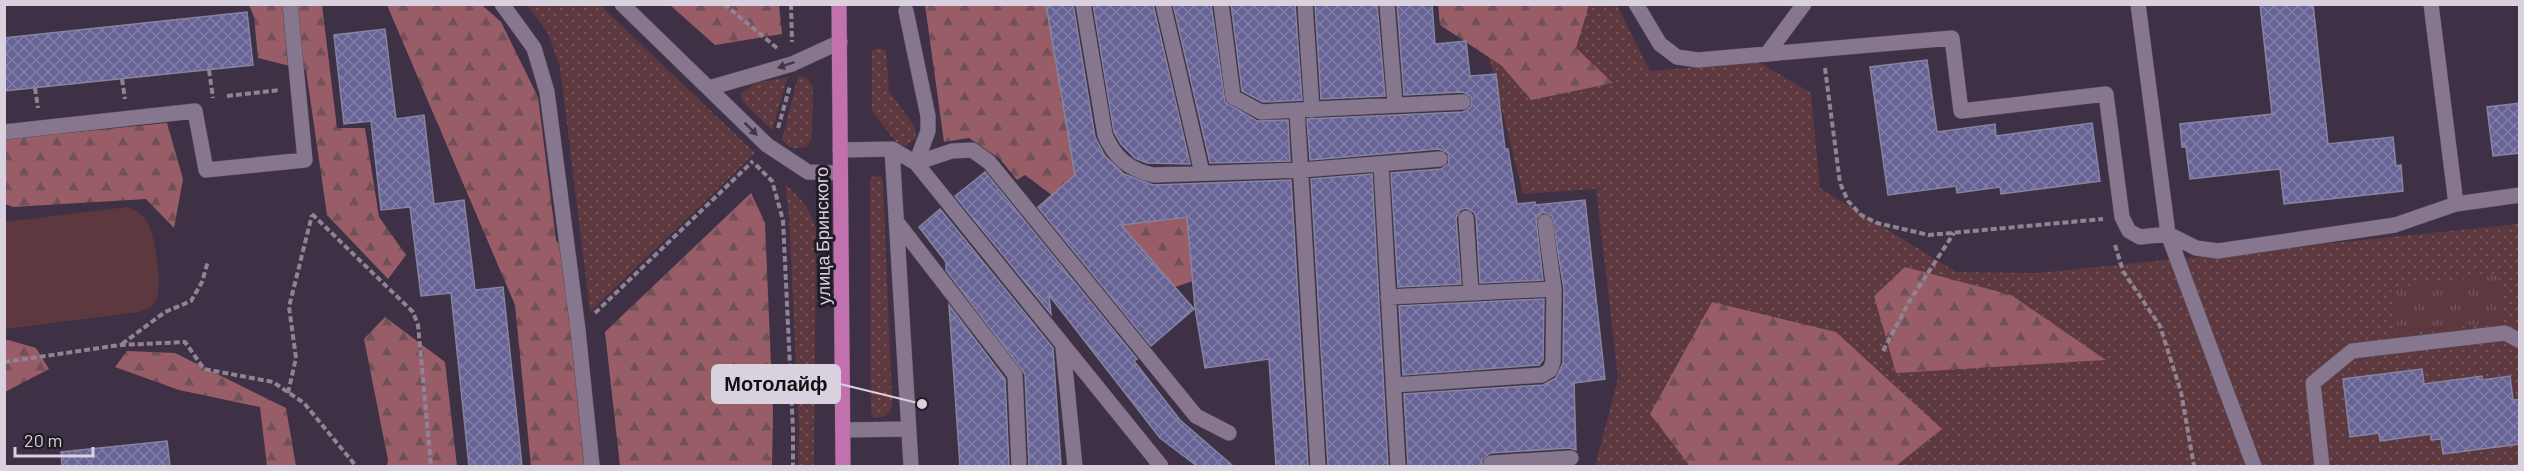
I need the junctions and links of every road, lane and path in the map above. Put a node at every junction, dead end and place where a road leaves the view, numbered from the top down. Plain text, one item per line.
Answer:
1 (290, 4) edge
2 (502, 4) edge
3 (622, 4) edge
4 (724, 4) edge
5 (791, 4) edge
6 (839, 4) edge
7 (1083, 4) edge
8 (1163, 4) edge
9 (1221, 4) edge
10 (1305, 4) edge
11 (1387, 4) edge
12 (1636, 4) edge
13 (1804, 4) edge
14 (2138, 4) edge
15 (2430, 4) edge
16 (906, 11) dead end
17 (840, 42) junction
18 (793, 45) dead end
19 (778, 49) dead end
20 (1823, 49) junction
21 (1767, 54) junction
22 (209, 70) dead end
23 (793, 77) dead end
24 (122, 79) dead end
25 (35, 88) dead end
26 (709, 88) junction
27 (287, 89) dead end
28 (227, 96) dead end
29 (213, 98) dead end
30 (1463, 102) dead end
31 (1395, 104) junction
32 (126, 107) dead end
33 (1305, 110) junction
34 (39, 117) dead end
35 (4, 132) edge
36 (776, 135) dead end
37 (892, 149) junction
38 (840, 150) junction
39 (758, 156) dead end
40 (1440, 159) dead end
41 (753, 161) junction
42 (916, 163) junction
43 (1381, 164) junction
44 (1302, 170) junction
45 (840, 173) junction
46 (1202, 173) junction
47 (2520, 195) edge
48 (2456, 204) junction
49 (2122, 217) junction
50 (1466, 218) dead end
51 (896, 220) junction
52 (1545, 222) dead end
53 (1954, 232) junction
54 (2168, 234) junction
55 (2113, 240) dead end
56 (208, 261) dead end
57 (1554, 289) junction
58 (1471, 292) junction
59 (1388, 297) junction
60 (578, 330) junction
61 (2520, 341) edge
62 (120, 345) junction
63 (1063, 348) junction
64 (1883, 351) dead end
65 (4, 362) edge
66 (1394, 385) junction
67 (288, 393) junction
68 (909, 429) junction
69 (843, 430) junction
70 (1229, 433) dead end
71 (1141, 442) junction
72 (1570, 458) dead end
73 (356, 466) edge
74 (431, 466) edge
75 (592, 466) edge
76 (793, 466) edge
77 (843, 466) edge
78 (911, 466) edge
79 (1019, 466) edge
80 (1075, 466) edge
81 (1147, 466) edge
82 (1161, 466) edge
83 (1318, 466) edge
84 (1398, 466) edge
85 (1492, 466) edge
86 (2194, 466) edge
87 (2254, 466) edge
88 (2322, 466) edge

1 - 35 street
2 - 60 street
3 - 26 street
4 - 19 path
5 - 18 path
6 - 17 main road, улица Бринского
7 - 46 street
8 - 46 street
9 - 33 street
10 - 33 street
11 - 31 street
12 - 21 street
13 - 21 street
14 - 54 street
15 - 48 street
16 - 42 street
17 -> 26 street
17 - 38 main road, улица Бринского
20 - 21 street
20 - 49 street
20 - 53 path
22 - 29 path
23 - 36 path
24 - 32 path
25 - 34 path
26 -> 45 street
27 - 28 path
30 - 31 street
31 - 33 street
33 - 44 street
37 - 38 street
37 - 42 street
37 - 51 street
38 - 45 main road, улица Бринского
39 - 41 path
40 - 43 street
41 - 60 path
41 - 76 path
42 - 63 street
42 - 70 street
43 - 44 street
43 - 59 street
44 - 46 street
44 - 83 street
45 - 69 main road, улица Бринского
47 - 48 street
48 - 54 street
49 - 53 path
49 - 54 street
50 - 58 street
51 - 68 street
51 - 79 street
52 - 57 street
53 - 64 path
54 - 87 street
55 - 86 path
56 - 62 path
57 - 58 street
57 - 66 street
58 - 59 street
59 - 66 street
60 - 75 street
61 - 88 street
62 - 65 path
62 - 67 path
63 - 71 street
63 - 80 street
66 - 84 street
67 - 73 path
67 - 74 path
68 - 69 street
68 - 78 street
69 - 77 main road, улица Бринского
71 - 81 street
71 - 82 street
72 - 85 street

